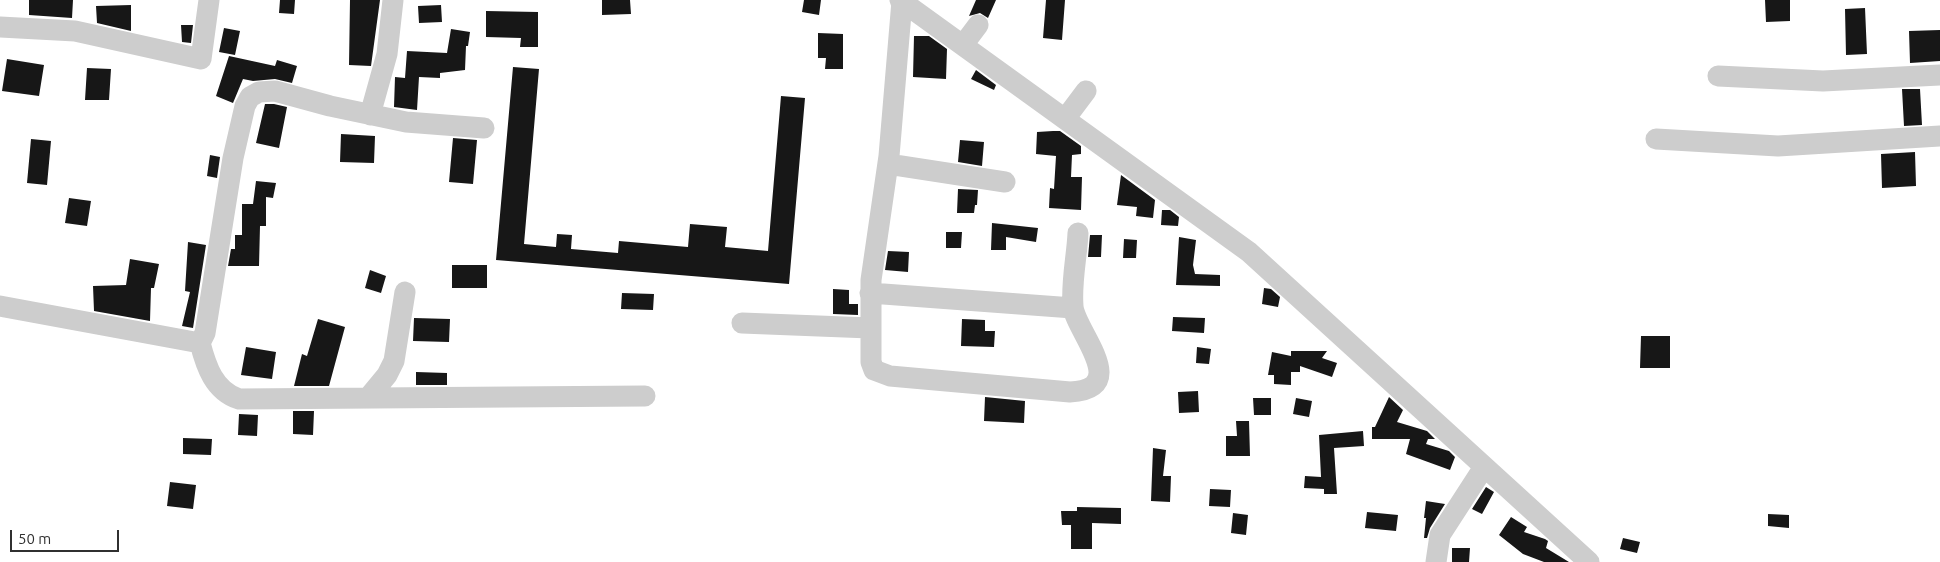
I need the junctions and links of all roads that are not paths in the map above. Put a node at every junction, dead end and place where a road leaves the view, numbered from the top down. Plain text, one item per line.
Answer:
1 (209, 0) edge
2 (393, 0) edge
3 (901, 1) edge
4 (0, 27) edge
5 (1940, 75) edge
6 (1718, 76) dead end
7 (370, 115) junction
8 (484, 128) dead end
9 (1940, 136) edge
10 (1656, 139) dead end
11 (888, 164) junction
12 (1005, 182) dead end
13 (1078, 233) dead end
14 (405, 292) dead end
15 (870, 293) junction
16 (0, 306) edge
17 (1073, 308) junction
18 (742, 323) dead end
19 (870, 328) junction
20 (200, 342) junction
21 (645, 396) dead end
22 (368, 398) junction
23 (1484, 467) junction
24 (1436, 562) edge
25 (1589, 562) edge

1 - 4 street
2 - 7 street
3 - 11 street
3 - 23 street
5 - 6 street
7 - 8 street
7 - 20 street
9 - 10 street
11 - 12 street
11 - 15 street
13 - 17 street
14 - 22 street
15 - 17 street
15 - 19 street
16 - 20 street
17 - 19 street
18 - 19 street
20 - 22 street
21 - 22 street
23 - 24 street
23 - 25 street

